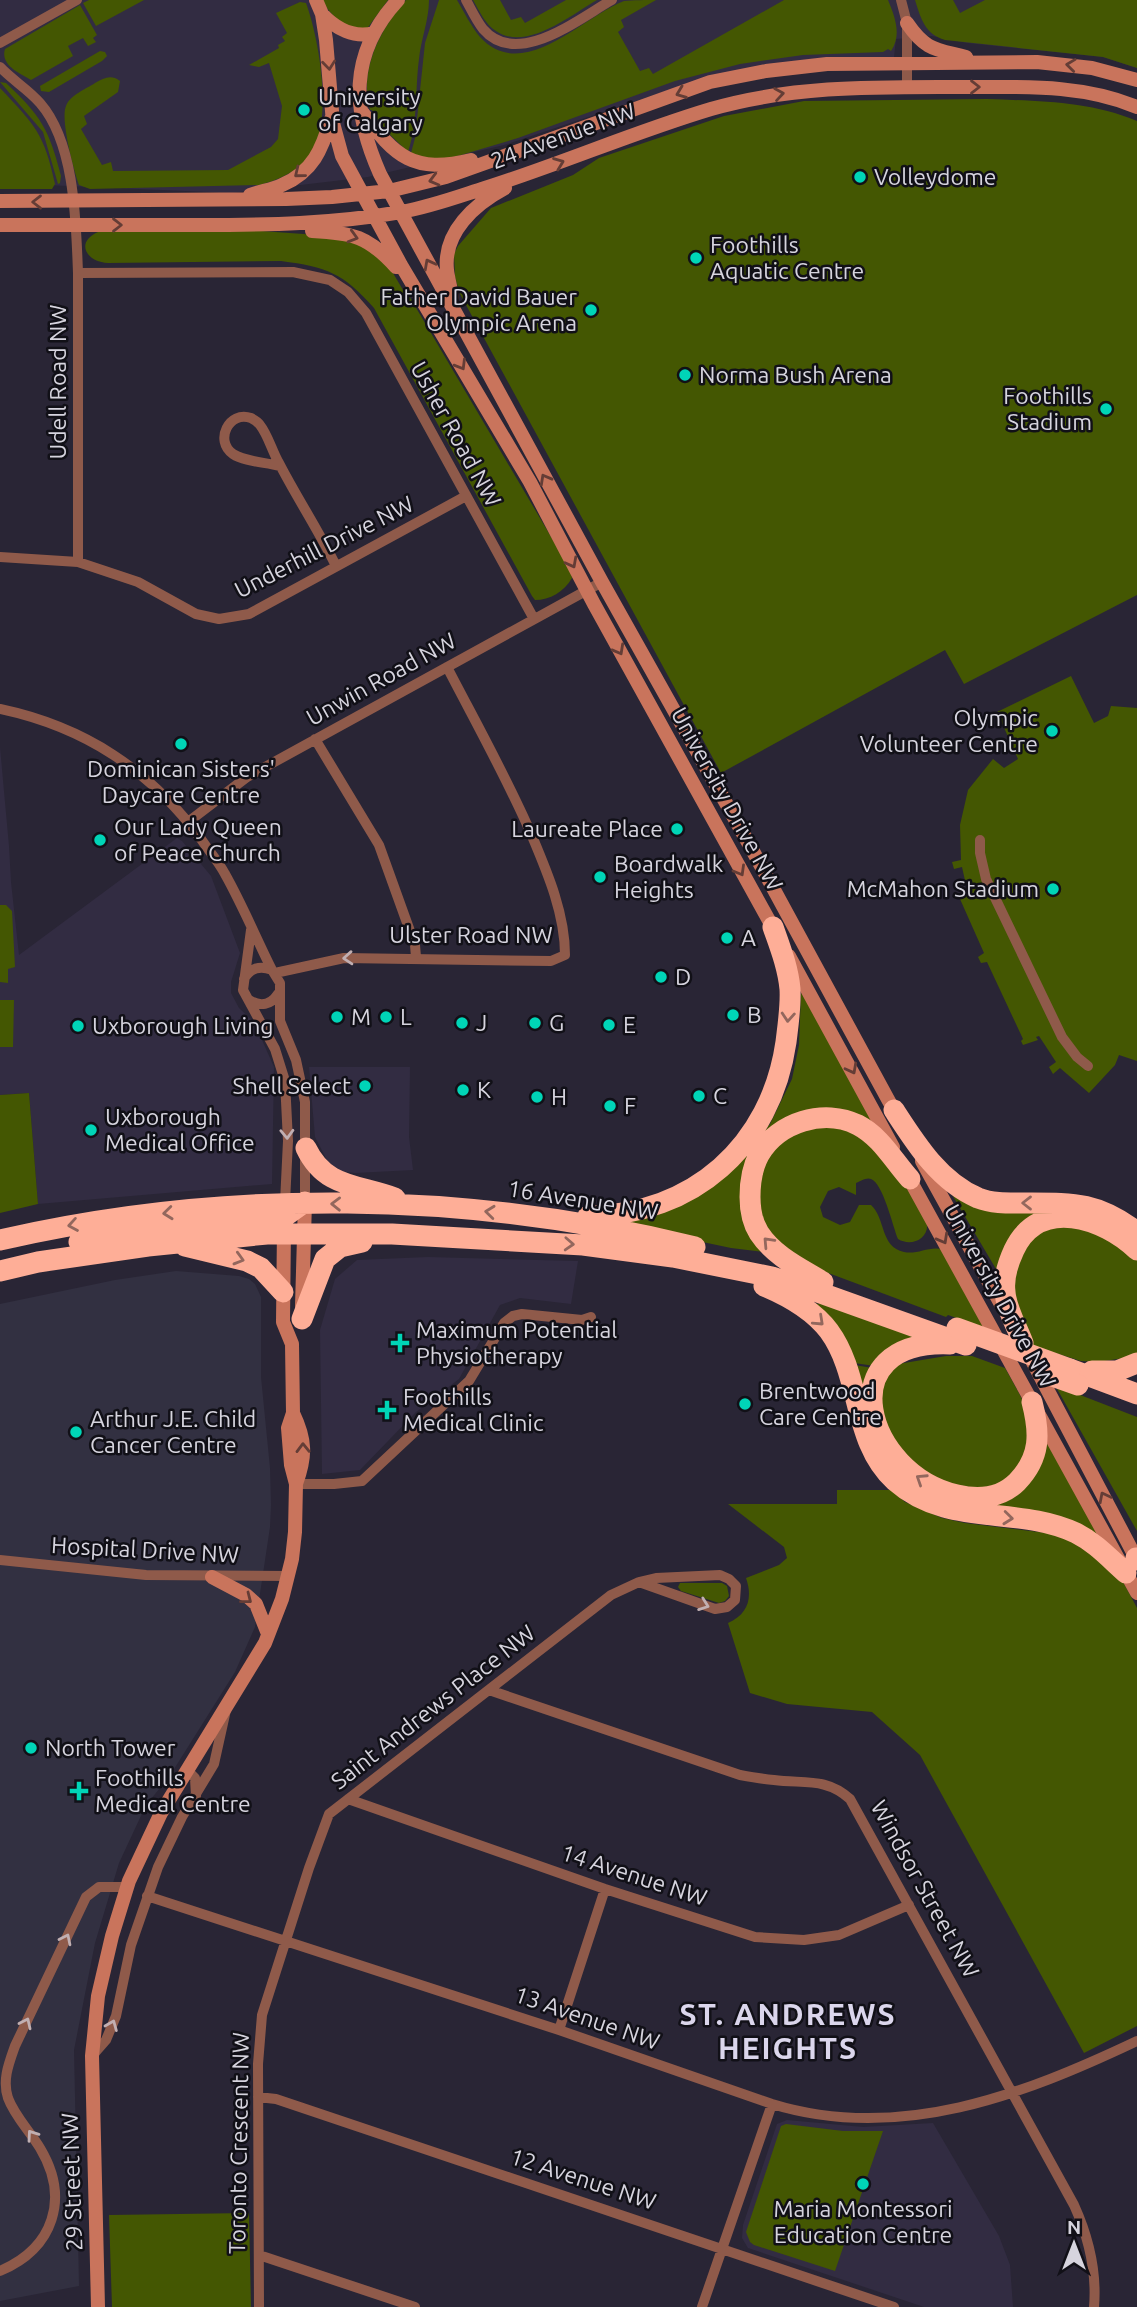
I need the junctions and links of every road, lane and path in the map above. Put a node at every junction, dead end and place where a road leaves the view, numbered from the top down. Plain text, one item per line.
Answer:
1 (76, 0) edge
2 (398, 0) edge
3 (466, 0) edge
4 (612, 0) edge
5 (901, 0) edge
6 (319, 7) edge
7 (907, 23) junction
8 (374, 33) junction
9 (0, 43) edge
10 (907, 62) junction
11 (981, 62) junction
12 (0, 67) edge
13 (1137, 80) edge
14 (907, 87) junction
15 (1137, 107) edge
16 (360, 108) junction
17 (332, 117) junction
18 (539, 146) junction
19 (534, 173) junction
20 (389, 191) junction
21 (363, 194) junction
22 (239, 199) junction
23 (0, 201) edge
24 (74, 202) junction
25 (401, 212) junction
26 (375, 216) junction
27 (0, 225) edge
28 (75, 225) junction
29 (237, 225) junction
30 (78, 273) junction
31 (413, 286) junction
32 (456, 315) junction
33 (280, 466) junction
34 (466, 496) junction
35 (0, 557) edge
36 (78, 562) junction
37 (336, 566) junction
38 (601, 582) junction
39 (587, 590) junction
40 (534, 619) junction
41 (447, 667) junction
42 (0, 709) edge
43 (316, 739) junction
44 (188, 822) junction
45 (980, 840) dead end
46 (773, 927) junction
47 (251, 930) junction
48 (416, 957) junction
49 (274, 972) junction
50 (244, 979) junction
51 (278, 994) junction
52 (249, 1000) junction
53 (1088, 1066) dead end
54 (894, 1110) junction
55 (306, 1148) junction
56 (910, 1179) junction
57 (416, 1206) junction
58 (292, 1218) junction
59 (558, 1219) junction
60 (1137, 1232) edge
61 (393, 1234) junction
62 (0, 1240) edge
63 (148, 1246) junction
64 (1137, 1250) edge
65 (0, 1257) edge
66 (717, 1265) junction
67 (0, 1271) edge
68 (823, 1282) junction
69 (283, 1292) junction
70 (591, 1317) dead end
71 (302, 1319) junction
72 (961, 1336) junction
73 (1023, 1343) junction
74 (292, 1344) junction
75 (1137, 1363) edge
76 (1074, 1377) junction
77 (1137, 1394) edge
78 (1032, 1402) junction
79 (1137, 1406) edge
80 (296, 1484) junction
81 (0, 1560) edge
82 (1134, 1563) edge
83 (288, 1576) junction
84 (212, 1577) junction
85 (639, 1582) junction
86 (1137, 1593) edge
87 (268, 1634) junction
88 (489, 1690) junction
89 (227, 1708) junction
90 (187, 1770) junction
91 (196, 1796) junction
92 (348, 1799) junction
93 (127, 1887) junction
94 (605, 1889) junction
95 (147, 1896) junction
96 (909, 1905) junction
97 (286, 1942) junction
98 (121, 1989) junction
99 (99, 1996) junction
100 (559, 2030) junction
101 (1137, 2041) edge
102 (92, 2056) junction
103 (1014, 2093) junction
104 (258, 2097) junction
105 (772, 2104) junction
106 (722, 2248) junction
107 (259, 2255) junction
108 (0, 2271) edge
109 (98, 2307) edge
110 (259, 2307) edge
111 (415, 2307) edge
112 (702, 2307) edge
113 (894, 2307) edge
114 (1094, 2307) edge

1 - 9 street
2 - 8 street, University Drive NW
3 - 4 street
5 - 7 street
6 - 8 street, University Drive NW
6 -> 17 street, University Drive NW
7 - 10 street
7 - 11 street
8 - 16 street, University Drive NW
10 - 11 street, 24 Avenue NW
10 - 14 street
10 -> 18 street, 24 Avenue NW
13 -> 11 street, 24 Avenue NW
12 - 24 street, Udell Road NW
14 -> 15 street, 24 Avenue NW
19 -> 14 street, 24 Avenue NW
16 - 18 street
16 - 20 street, University Drive NW
17 - 21 street, University Drive NW
17 -> 22 street
18 -> 20 street, 24 Avenue NW
19 - 25 street, 24 Avenue NW
19 - 32 street
20 - 21 street, 24 Avenue NW
20 - 25 street, University Drive NW
21 - 22 street, 24 Avenue NW
21 - 26 street, University Drive NW
22 - 24 street, 24 Avenue NW
24 -> 23 street, 24 Avenue NW
24 - 28 street, Udell Road NW
25 - 26 street, 24 Avenue NW
32 -> 25 street, University Drive NW
26 - 29 street, 24 Avenue NW
26 - 31 street, University Drive NW
27 - 28 street, 24 Avenue NW
28 -> 29 street, 24 Avenue NW
28 - 30 street, Udell Road NW
29 -> 31 street
30 - 34 street, Usher Road NW
30 - 36 street, Udell Road NW
31 -> 39 street, University Drive NW
38 -> 32 street, University Drive NW
33 - 33 street
33 - 37 street
34 - 37 street, Underhill Drive NW
34 - 40 street, Usher Road NW
35 - 36 street, Underhill Drive NW
36 - 37 street, Underhill Drive NW
38 - 39 street, Unwin Road NW
38 - 54 street, University Drive NW
39 - 40 street, Unwin Road NW
39 -> 46 street, University Drive NW
40 - 41 street, Unwin Road NW
41 - 43 street, Unwin Road NW
41 - 48 street, Ulster Road NW
42 - 44 street
43 - 44 street, Unwin Road NW
43 - 48 street
44 - 47 street
45 - 53 street
46 -> 56 street, University Drive NW
46 -> 59 highway
47 - 49 street
47 - 50 street
48 -> 49 street, Ulster Road NW
49 - 50 street
49 - 51 street
50 - 52 street
51 - 52 street
51 - 55 street
52 -> 58 street
60 -> 54 highway
54 - 73 street, University Drive NW
55 - 57 highway
55 - 58 street
68 -> 56 highway
56 -> 78 street, University Drive NW
57 -> 58 highway, 16 Avenue NW
59 -> 57 highway, 16 Avenue NW
58 - 61 highway, 16 Avenue NW
58 -> 62 highway, 16 Avenue NW
58 - 63 highway, 16 Avenue NW
58 - 65 highway
58 - 69 street, 29 Street NW
58 - 71 street, 29 Street NW
59 - 68 highway, 16 Avenue NW
61 -> 66 highway, 16 Avenue NW
61 - 71 highway
63 - 67 highway, 16 Avenue NW
63 -> 69 highway
64 - 73 highway
66 - 72 highway, 16 Avenue NW
66 -> 82 highway
68 - 72 highway, 16 Avenue NW
69 - 74 street, 29 Street NW
70 - 80 street
71 - 74 street, 29 Street NW
72 - 76 highway, 16 Avenue NW, bridge
78 -> 72 highway
82 -> 73 street, University Drive NW
74 - 80 street, 29 Street NW
75 - 76 highway
76 - 77 highway, 16 Avenue NW
76 - 79 highway, 16 Avenue NW
78 - 82 street, University Drive NW
80 - 83 street, 29 Street NW
81 - 84 street, Hospital Drive NW
82 - 86 street, University Drive NW
83 - 84 street, Hospital Drive NW
83 - 87 street, 29 Street NW
84 -> 87 street
85 -> 85 street, Saint Andrews Place NW
85 - 88 street, Saint Andrews Place NW
87 - 89 street, 29 Street NW
88 - 92 street, Saint Andrews Place NW
88 - 96 street, Windsor Street NW
89 - 90 street, 29 Street NW
89 - 91 street, 29 Street NW
90 - 91 street
90 - 93 street, 29 Street NW
91 - 95 street, 29 Street NW
92 - 94 street, 14 Avenue NW
92 - 97 street, Saint Andrews Place NW
93 - 99 street, 29 Street NW
108 -> 93 street
94 - 96 street, 14 Avenue NW
94 - 100 street
95 - 97 street, 13 Avenue NW
95 - 98 street, 29 Street NW
96 - 103 street, Windsor Street NW
97 - 100 street, 13 Avenue NW
97 - 104 street, Toronto Crescent NW
98 - 99 street
102 -> 98 street, 29 Street NW
99 - 102 street, 29 Street NW
100 - 105 street, 13 Avenue NW
101 - 103 street, 13 Avenue NW
102 - 109 street, 29 Street NW
103 - 105 street, 13 Avenue NW
103 - 114 street, Windsor Street NW
104 - 106 street, 12 Avenue NW
104 - 107 street, Toronto Crescent NW
105 - 106 street
106 - 112 street
106 - 113 street, 12 Avenue NW
107 - 110 street, Toronto Crescent NW
107 - 111 street

